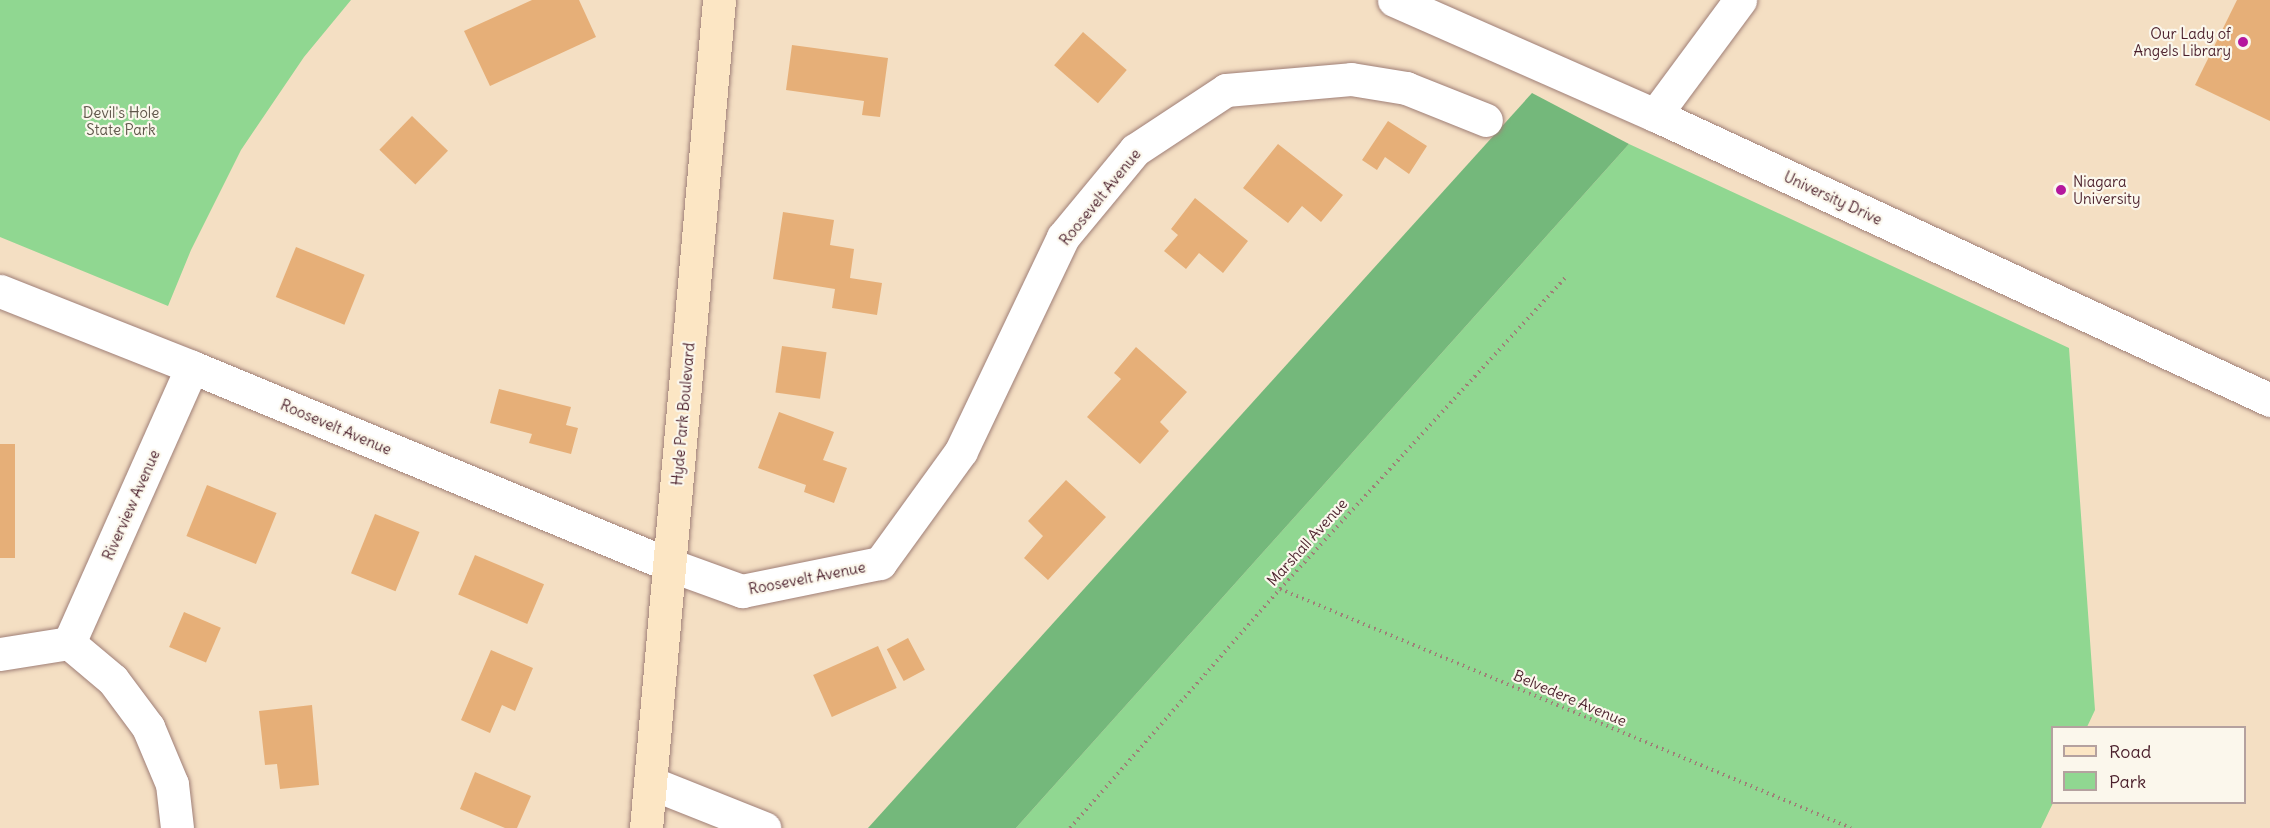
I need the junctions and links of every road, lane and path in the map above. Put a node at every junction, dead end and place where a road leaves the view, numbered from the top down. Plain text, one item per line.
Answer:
1 (719, 0) edge
2 (1394, 0) edge
3 (1740, 0) edge
4 (1655, 116) junction
5 (1486, 120) dead end
6 (1566, 277) dead end
7 (0, 291) edge
8 (192, 367) junction
9 (2270, 400) edge
10 (670, 565) junction
11 (1280, 589) junction
12 (69, 643) junction
13 (0, 654) edge
14 (651, 783) junction
15 (177, 828) edge
16 (646, 828) edge
17 (764, 828) edge
18 (1070, 828) edge
19 (1851, 828) edge

1 - 10 main road, Hyde Park Boulevard
2 - 4 street, University Drive
3 - 4 street
4 - 9 street, University Drive
5 - 10 street, Roosevelt Avenue
6 - 11 path, Marshall Avenue
7 - 8 street, Roosevelt Avenue
8 - 10 street, Roosevelt Avenue
8 - 12 street, Riverview Avenue
10 - 14 main road, Hyde Park Boulevard
11 - 18 path, Marshall Avenue
11 - 19 path, Belvedere Avenue
12 - 13 street
12 - 15 street
14 - 16 main road, Hyde Park Boulevard
14 - 17 street

